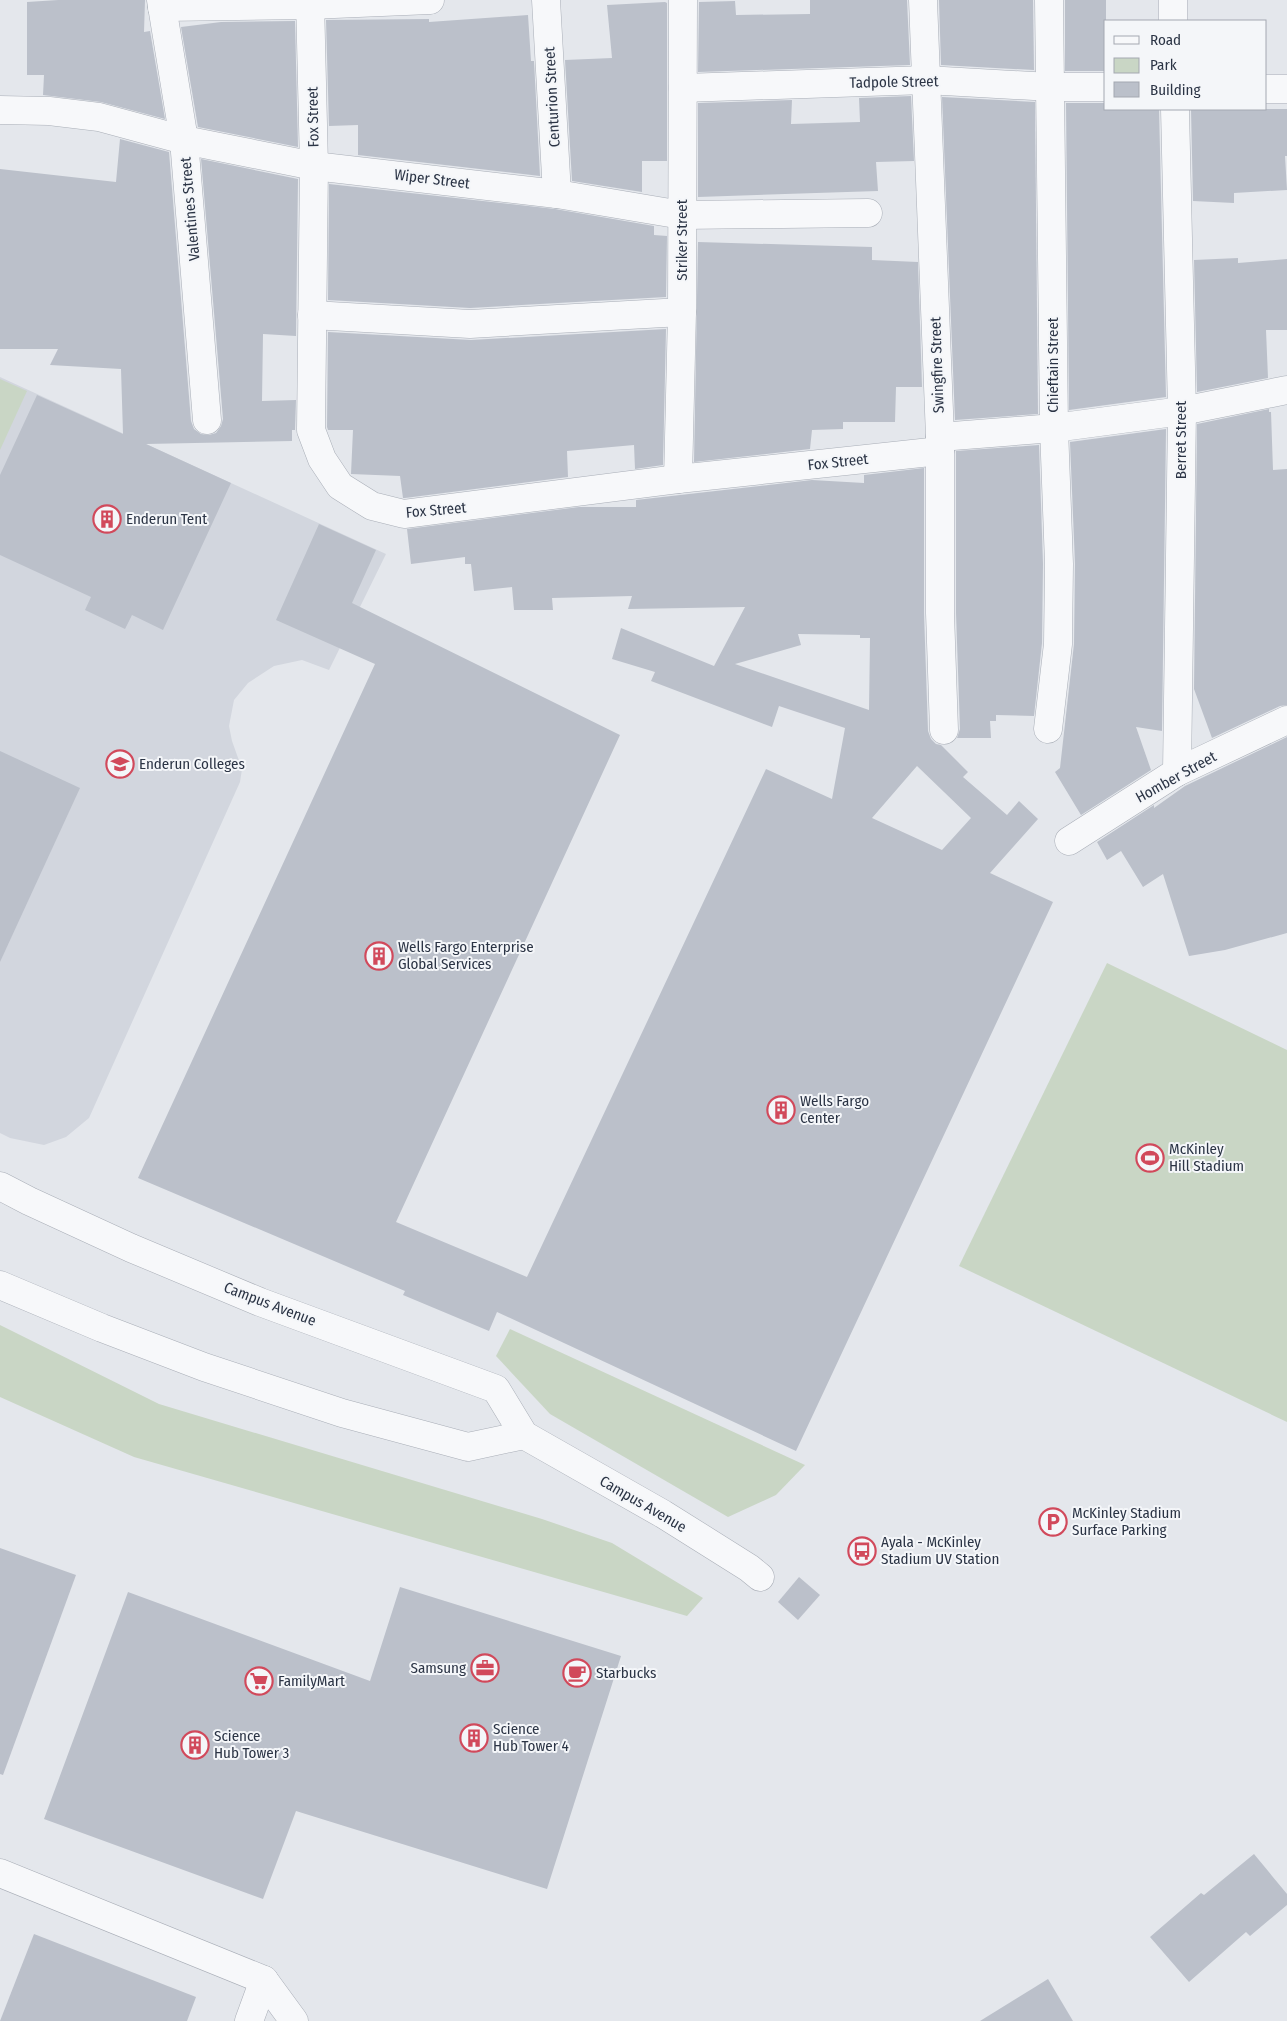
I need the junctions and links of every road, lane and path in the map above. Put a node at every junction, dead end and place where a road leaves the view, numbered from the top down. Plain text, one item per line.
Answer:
1 (430, 0) edge
2 (546, 0) edge
3 (683, 0) edge
4 (924, 0) edge
5 (1049, 0) edge
6 (1173, 0) edge
7 (310, 2) edge
8 (162, 4) edge
9 (1173, 20) edge
10 (926, 80) junction
11 (1051, 87) junction
12 (1104, 87) edge
13 (683, 88) junction
14 (1267, 89) edge
15 (1287, 89) edge
16 (0, 110) edge
17 (1175, 110) edge
18 (184, 140) junction
19 (314, 166) junction
20 (558, 194) junction
21 (868, 213) dead end
22 (682, 215) junction
23 (682, 312) junction
24 (312, 315) junction
25 (1287, 390) edge
26 (1182, 410) junction
27 (207, 420) dead end
28 (1054, 428) junction
29 (940, 444) junction
30 (678, 479) junction
31 (1287, 720) edge
32 (1048, 729) dead end
33 (944, 730) dead end
34 (1177, 772) junction
35 (1068, 841) dead end
36 (0, 1186) edge
37 (0, 1285) edge
38 (524, 1435) junction
39 (760, 1578) dead end
40 (0, 1873) edge
41 (264, 1980) junction
42 (249, 2021) edge
43 (294, 2021) edge

1 - 7 street
2 - 20 street, Centurion Street
3 - 13 street, Striker Street
4 - 10 street, Swingfire Street
5 - 11 street, Chieftain Street
6 - 9 street
7 - 8 street
7 - 19 street, Fox Street
8 - 18 street, Valentines Street
10 - 11 street, Tadpole Street
10 - 13 street, Tadpole Street
10 - 29 street, Swingfire Street
11 - 12 street, Tadpole Street
11 - 28 street, Chieftain Street
13 - 22 street, Striker Street
14 - 15 street
16 - 18 street, Wiper Street
17 - 26 street, Berret Street
18 - 19 street, Wiper Street
18 - 27 street, Valentines Street
19 - 20 street, Wiper Street
19 - 24 street, Fox Street
20 - 22 street, Wiper Street
21 - 22 street, Wiper Street
22 - 23 street, Striker Street
23 - 24 street
23 - 30 street, Striker Street
24 - 30 street, Fox Street
25 - 26 street, Fox Street
26 - 28 street, Fox Street
26 - 34 street, Berret Street
28 - 29 street, Fox Street
28 - 32 street, Chieftain Street
29 - 30 street, Fox Street
29 - 33 street, Swingfire Street
31 - 34 street, Homber Street
34 - 35 street, Homber Street
36 - 38 street, Campus Avenue
37 - 38 street
38 - 39 street, Campus Avenue
40 - 41 street
41 - 42 street
41 - 43 street

